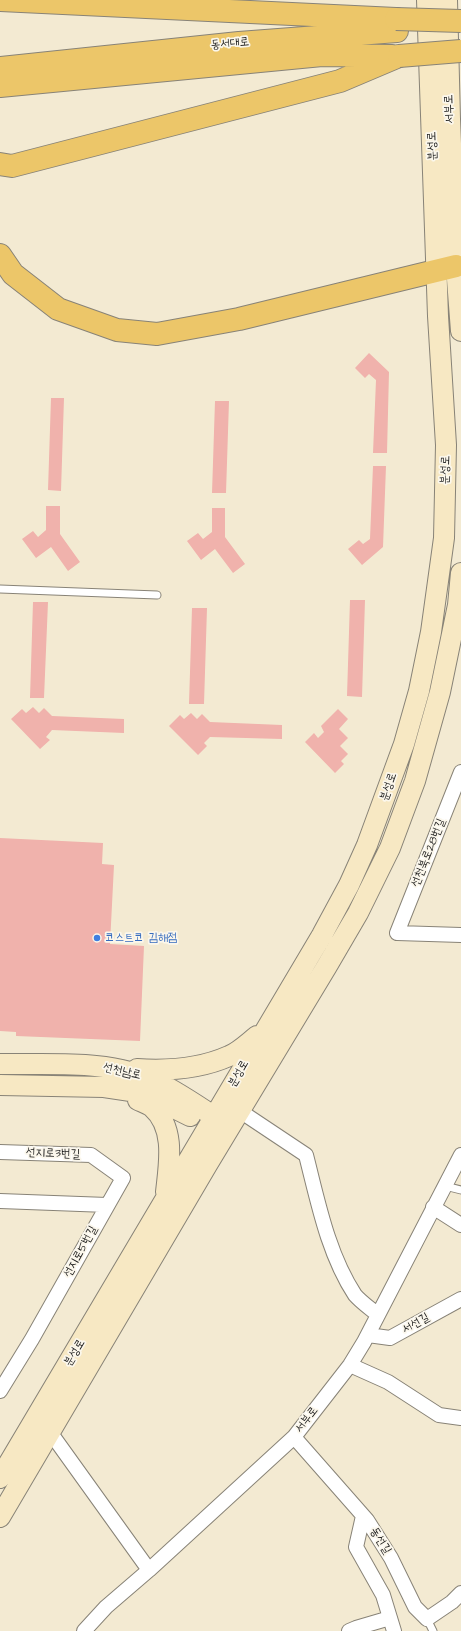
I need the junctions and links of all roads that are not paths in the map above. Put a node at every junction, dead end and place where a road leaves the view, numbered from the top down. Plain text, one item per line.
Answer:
1 (0, 0) edge
2 (428, 0) edge
3 (447, 0) edge
4 (461, 22) edge
5 (396, 25) junction
6 (461, 50) edge
7 (399, 56) junction
8 (0, 68) edge
9 (0, 86) edge
10 (4, 169) edge
11 (0, 255) edge
12 (454, 267) edge
13 (461, 332) edge
14 (461, 573) edge
15 (0, 589) edge
16 (157, 595) dead end
17 (461, 772) edge
18 (461, 936) edge
19 (265, 1030) junction
20 (0, 1064) edge
21 (95, 1066) junction
22 (0, 1084) edge
23 (116, 1089) junction
24 (223, 1124) junction
25 (0, 1152) edge
26 (461, 1154) edge
27 (123, 1178) joint
28 (445, 1186) junction
29 (461, 1190) edge
30 (165, 1200) junction
31 (0, 1201) edge
32 (107, 1205) junction
33 (433, 1207) junction
34 (461, 1225) edge
35 (461, 1300) edge
36 (378, 1315) junction
37 (368, 1335) junction
38 (350, 1365) junction
39 (0, 1391) edge
40 (461, 1418) edge
41 (50, 1432) junction
42 (294, 1438) junction
43 (0, 1478) edge
44 (363, 1516) junction
45 (0, 1517) edge
46 (150, 1570) junction
47 (461, 1593) edge
48 (392, 1625) edge
49 (430, 1625) edge
50 (84, 1631) edge
51 (348, 1631) edge

1 - 5 highway
2 - 12 main road, 분성로
3 - 12 main road, 서부로
4 - 5 highway, 동서대로
5 - 8 highway, 동서대로
6 - 7 highway, 동서대로, bridge
7 - 9 highway, 동서대로
7 - 10 highway
11 - 12 highway
12 - 13 main road, 분성로
12 - 19 main road, 분성로
14 - 24 main road, 분성로
15 - 16 lane
17 - 18 street, 선천북로28번길
19 - 21 main road
19 - 24 main road, 분성로
20 - 21 main road, 선천남로
21 - 24 main road, 선천남로
22 - 23 main road, 선천남로
23 - 24 main road, 선천남로
23 - 30 main road
24 - 30 main road, 분성로
24 - 36 street
24 - 41 main road, 분성로
25 - 27 street, 선지로3번길
26 - 28 street, 서부로
27 - 32 street, 선지로5번길
28 - 29 lane
28 - 33 street, 서부로
30 - 43 main road, 분성로
31 - 32 street
32 - 39 street, 선지로5번길
33 - 34 street
33 - 36 street, 서부로
35 - 37 street, 서선길
36 - 37 street, 서부로
37 - 38 street, 서부로
38 - 40 street
38 - 42 street, 서부로
41 - 45 main road, 분성로
41 - 46 street
42 - 44 street, 동선길
42 - 46 street, 서부로
44 - 48 street
44 - 49 street, 동선길
46 - 50 street, 서부로
47 - 49 street, 동선길
48 - 51 street

